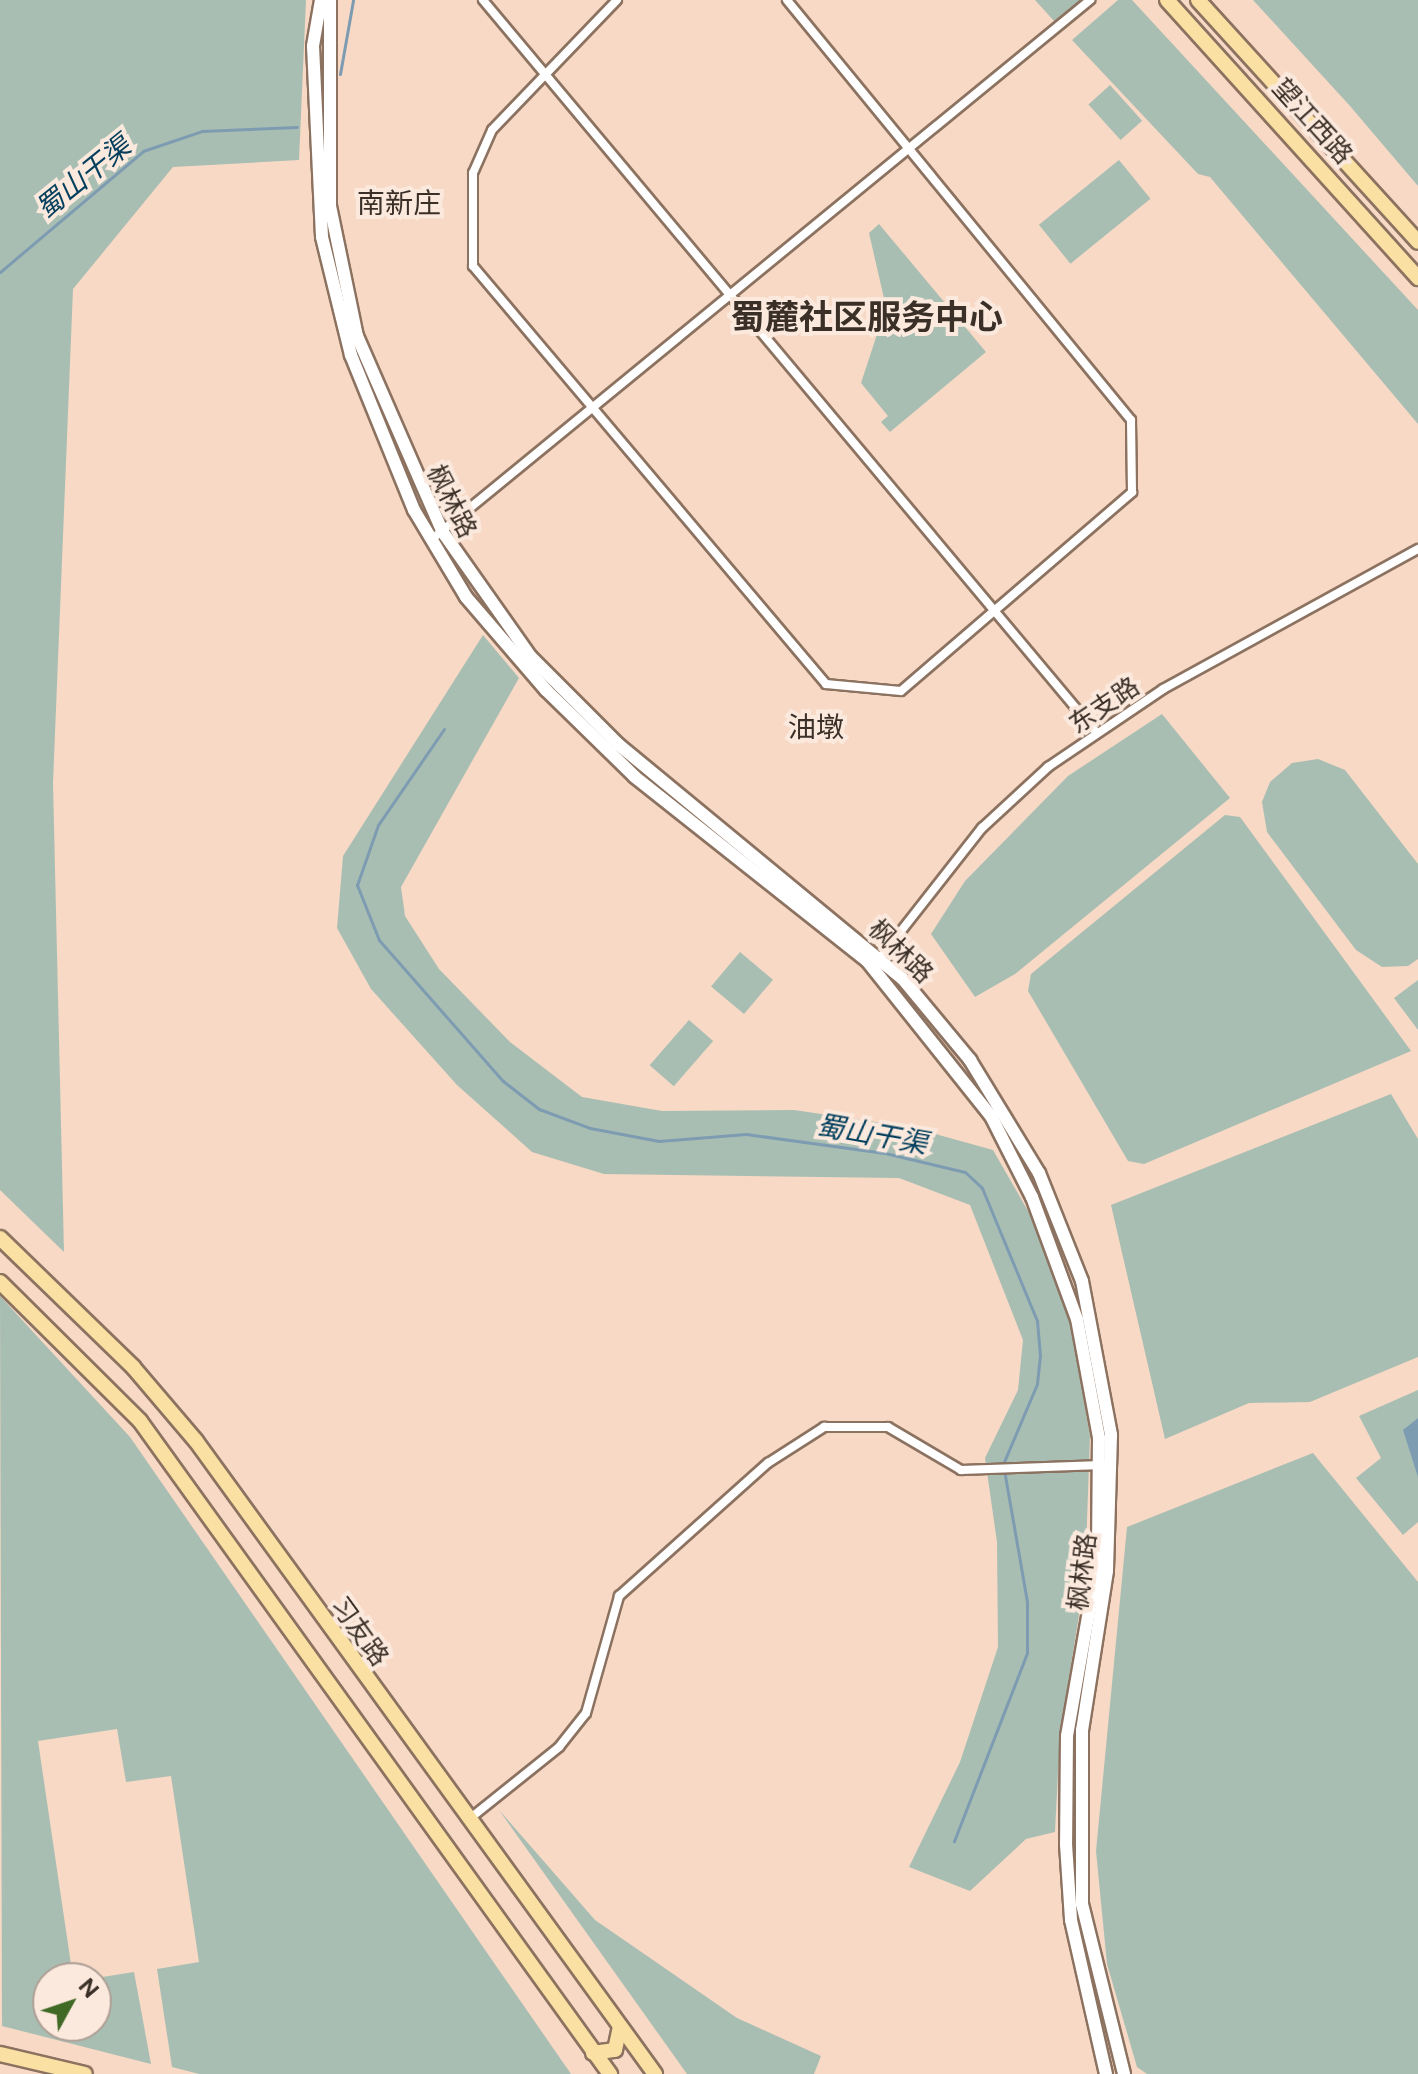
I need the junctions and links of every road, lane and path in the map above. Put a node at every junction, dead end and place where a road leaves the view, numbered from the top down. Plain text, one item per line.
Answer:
1 (321, 0) edge
2 (330, 0) edge
3 (483, 0) edge
4 (617, 0) edge
5 (787, 0) edge
6 (1090, 0) edge
7 (1167, 0) edge
8 (1198, 0) edge
9 (545, 73) junction
10 (910, 150) junction
11 (1418, 242) edge
12 (1418, 278) edge
13 (733, 296) junction
14 (593, 409) junction
15 (437, 535) junction
16 (1418, 549) edge
17 (996, 614) junction
18 (1096, 732) junction
19 (876, 963) junction
20 (0, 1238) edge
21 (0, 1282) edge
22 (1105, 1465) junction
23 (467, 1820) junction
24 (620, 2027) junction
25 (592, 2048) junction
26 (0, 2054) edge
27 (85, 2074) edge
28 (599, 2074) edge
29 (610, 2074) edge
30 (655, 2074) edge
31 (1106, 2074) edge
32 (1124, 2074) edge

1 - 15 main road, 枫林路
2 - 15 main road, 枫林路
3 - 9 street
4 - 9 street
5 - 10 street
6 - 10 street
7 - 12 main road, 望江西路
8 - 11 main road, 望江西路
9 - 13 street
9 - 14 street
10 - 13 street
10 - 17 street
13 - 14 street
13 - 17 street
14 - 15 street
14 - 17 street
15 - 19 main road, 枫林路
16 - 18 street, 东支路
17 - 18 street
18 - 19 street, 东支路
19 - 22 main road, 枫林路
20 - 23 main road, 习友路
21 - 25 main road, 习友路
22 - 23 street
22 - 31 main road, 枫林路
22 - 32 main road, 枫林路
23 - 24 main road, 习友路
24 - 25 main road
24 - 30 main road, 习友路
25 - 28 main road
25 - 29 main road, 习友路
26 - 27 main road

